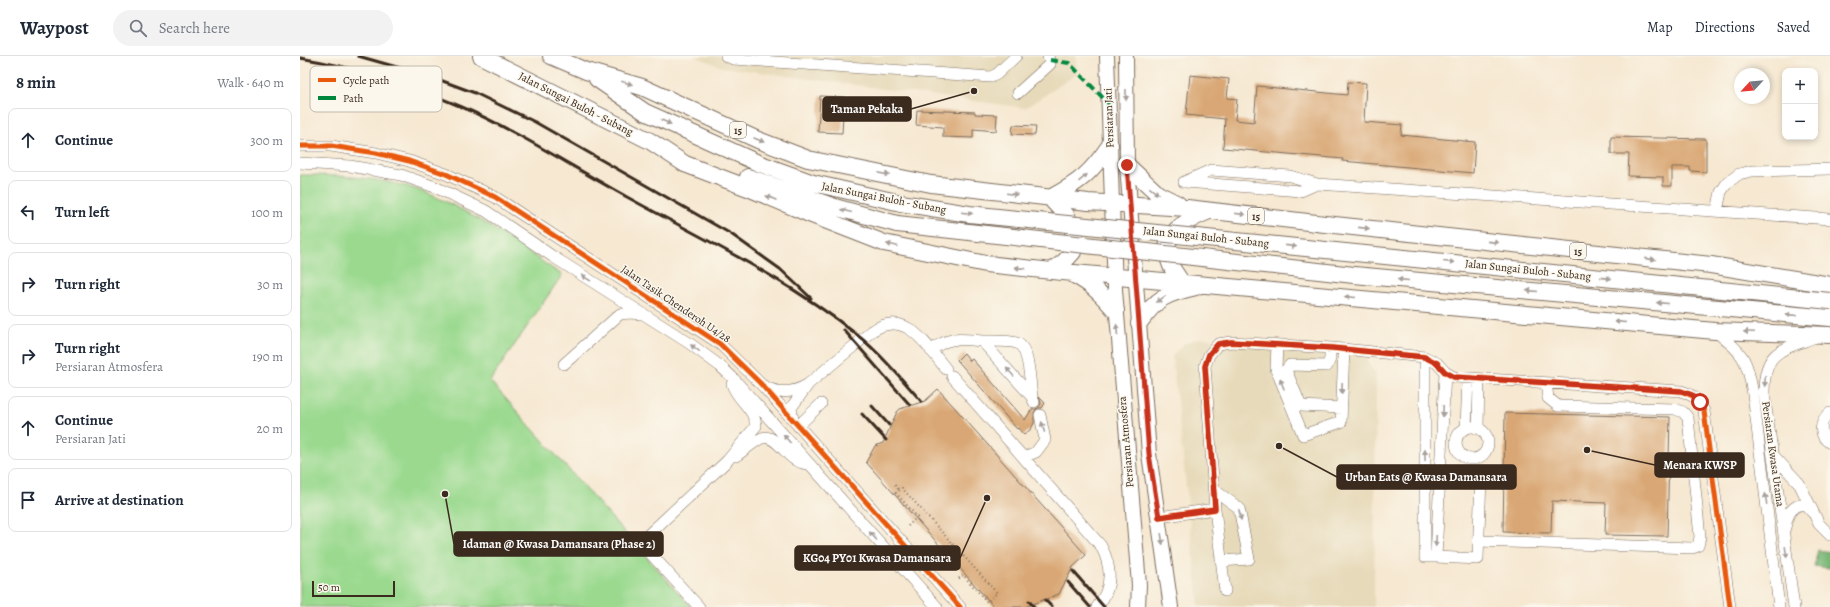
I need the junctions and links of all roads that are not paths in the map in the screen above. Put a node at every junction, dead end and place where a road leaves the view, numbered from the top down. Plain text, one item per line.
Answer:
1 (481, 56) edge
2 (551, 56) edge
3 (726, 56) edge
4 (1016, 56) edge
5 (1048, 56) edge
6 (1107, 56) edge
7 (1126, 56) edge
8 (851, 61) edge
9 (586, 71) junction
10 (1018, 93) dead end
11 (650, 141) junction
12 (1110, 145) junction
13 (300, 146) edge
14 (300, 163) edge
15 (1127, 165) junction
16 (1830, 169) edge
17 (1317, 184) junction
18 (1050, 198) junction
19 (1112, 203) junction
20 (1130, 204) junction
21 (1187, 208) junction
22 (1212, 210) junction
23 (1717, 212) junction
24 (1830, 219) edge
25 (1052, 271) junction
26 (1069, 272) junction
27 (1114, 276) junction
28 (1135, 277) junction
29 (1181, 282) junction
30 (1212, 284) junction
31 (1830, 285) edge
32 (613, 295) junction
33 (1830, 301) edge
34 (1116, 311) junction
35 (620, 314) junction
36 (644, 315) junction
37 (1830, 318) edge
38 (1138, 323) junction
39 (1715, 331) junction
40 (1826, 335) edge
41 (982, 341) junction
42 (1277, 345) junction
43 (1330, 348) junction
44 (1344, 349) junction
45 (930, 351) junction
46 (1424, 357) junction
47 (564, 364) dead end
48 (1445, 372) junction
49 (732, 377) junction
50 (1468, 378) junction
51 (1479, 379) junction
52 (760, 383) junction
53 (1546, 383) junction
54 (807, 385) junction
55 (1674, 390) junction
56 (821, 404) dead end
57 (1342, 408) junction
58 (1675, 409) junction
59 (1830, 413) edge
60 (1040, 415) dead end
61 (795, 423) junction
62 (1466, 428) junction
63 (1478, 428) junction
64 (1830, 443) edge
65 (1773, 455) junction
66 (1024, 457) junction
67 (727, 461) junction
68 (810, 465) junction
69 (1481, 477) dead end
70 (1213, 489) junction
71 (1215, 509) junction
72 (1813, 513) junction
73 (1159, 517) junction
74 (1784, 533) junction
75 (1830, 535) edge
76 (1478, 541) junction
77 (1436, 558) junction
78 (1221, 561) junction
79 (1225, 591) dead end
80 (699, 607) edge
81 (937, 607) edge
82 (960, 607) edge
83 (1097, 607) edge
84 (1138, 607) edge
85 (1171, 607) edge
86 (1730, 607) edge
87 (1780, 607) edge
88 (1794, 607) edge

1 - 11 highway, Jalan Sungai Buloh - Subang
2 - 9 highway, Jalan Sungai Buloh - Subang / 15
3 - 8 street
4 - 8 street
5 - 10 street
6 - 12 main road, Persiaran Jati
7 -> 15 main road, Persiaran Jati
9 -> 18 highway, Jalan Sungai Buloh - Subang / 15
9 -> 33 highway, Jalan Sungai Buloh - Subang, bridge
25 -> 11 highway, Jalan Sungai Buloh - Subang
37 -> 11 highway, Jalan Sungai Buloh - Subang, bridge
18 -> 12 highway
12 - 19 main road, Persiaran Jati
13 - 52 street, Jalan Tasik Chenderoh U4/28
32 -> 14 street
15 - 20 main road, Persiaran Jati
15 -> 21 highway, Jalan Sungai Buloh - Subang / 15
16 - 23 street
17 - 17 street
17 - 23 street
18 - 19 highway, Jalan Sungai Buloh - Subang / 15
18 - 25 highway
19 - 20 highway, Jalan Sungai Buloh - Subang / 15
19 - 27 main road, Persiaran Jati
20 - 21 highway, Jalan Sungai Buloh - Subang / 15
20 - 28 main road, Persiaran Atmosfera
21 - 22 highway, Jalan Sungai Buloh - Subang / 15
22 - 29 highway
22 -> 31 highway, Jalan Sungai Buloh - Subang / 15
23 - 24 street
25 - 26 highway, Jalan Sungai Buloh - Subang
26 - 27 highway, Jalan Sungai Buloh - Subang
26 - 34 highway
27 - 28 highway, Jalan Sungai Buloh - Subang
27 - 34 main road, Persiaran Atmosfera
28 - 29 highway, Jalan Sungai Buloh - Subang
28 - 38 main road, Persiaran Atmosfera
29 - 30 highway, Jalan Sungai Buloh - Subang
30 -> 38 highway
39 -> 30 highway, Jalan Sungai Buloh - Subang
32 - 35 street
32 - 36 street
84 -> 34 main road, Persiaran Atmosfera
35 - 36 street
35 - 47 street
49 -> 36 street
38 - 73 main road, Persiaran Atmosfera
40 -> 39 highway, Jalan Sungai Buloh - Subang
87 -> 39 street, Persiaran Kwasa Utama
40 -> 65 street, Persiaran Kwasa Utama
41 -> 41 street
41 - 45 street
42 - 43 street
57 -> 42 street
42 - 70 street
43 - 44 street
43 - 57 street
44 - 46 street
44 -> 57 street
45 - 54 street
45 - 66 street
46 - 48 street
77 -> 46 street
48 - 50 street
48 -> 77 street
49 - 67 street
68 -> 49 street
50 - 51 street
50 - 62 street
51 - 53 street
51 - 63 street
52 - 54 street
52 - 61 street, Jalan Tasik Chenderoh U4/28
53 - 55 street
53 - 58 street
54 - 61 street
55 - 58 street
55 - 86 street
56 - 61 street
58 - 76 street
59 - 64 street
66 -> 60 street
61 - 82 street, Jalan Tasik Chenderoh U4/28
62 - 63 street
62 - 63 street
65 - 72 street
65 - 74 street, Persiaran Kwasa Utama
66 - 83 street
67 - 68 street
67 - 80 street
81 -> 68 street
69 - 76 street
70 - 71 street
70 -> 78 street
71 - 73 street
71 - 78 street
72 - 74 street
72 - 75 street
73 -> 85 main road, Persiaran Atmosfera
74 -> 88 street, Persiaran Kwasa Utama
76 - 77 street
78 - 79 street

